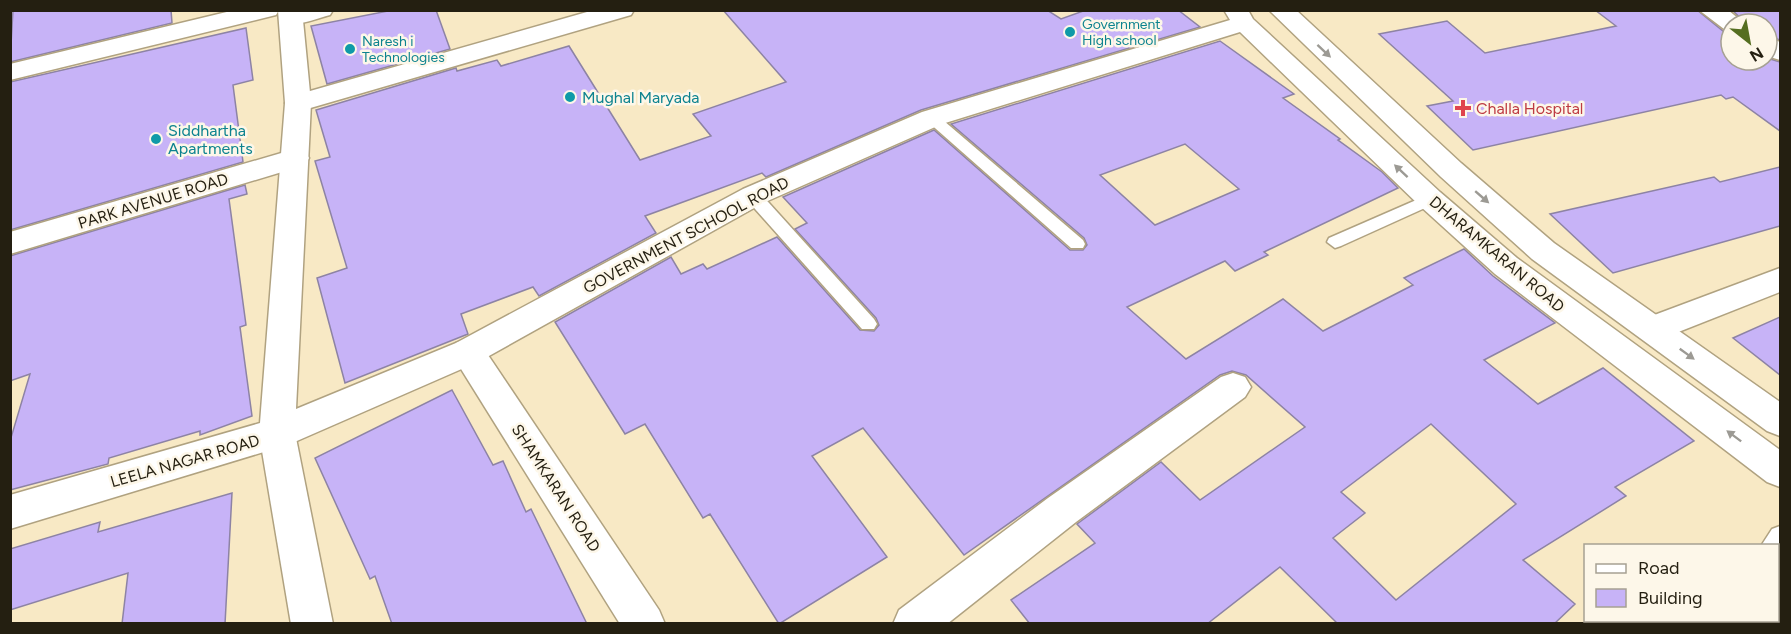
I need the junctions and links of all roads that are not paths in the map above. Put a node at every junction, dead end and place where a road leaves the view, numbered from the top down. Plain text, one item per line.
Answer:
1 (321, 10) edge
2 (622, 10) edge
3 (1281, 10) edge
4 (283, 13) edge
5 (1240, 17) edge
6 (10, 72) edge
7 (298, 103) junction
8 (932, 118) junction
9 (295, 159) junction
10 (753, 196) junction
11 (1430, 199) junction
12 (1335, 242) dead end
13 (10, 243) edge
14 (1077, 244) dead end
15 (1780, 280) edge
16 (868, 324) dead end
17 (1653, 329) junction
18 (468, 352) junction
19 (1233, 387) dead end
20 (1780, 421) edge
21 (278, 434) junction
22 (1780, 471) edge
23 (10, 512) edge
24 (312, 624) edge
25 (644, 624) edge
26 (914, 624) edge

1 - 4 street
2 - 7 street
3 -> 17 street, DHARAMKARAN ROAD
4 - 6 street
4 - 7 street
5 - 8 street, GOVERNMENT SCHOOL ROAD
11 -> 5 street, DHARAMKARAN ROAD
7 - 9 street
8 - 10 street, GOVERNMENT SCHOOL ROAD
8 - 14 lane
9 - 13 street, PARK AVENUE ROAD
9 - 21 street
10 - 16 lane
10 - 18 street, GOVERNMENT SCHOOL ROAD
11 - 12 lane
22 -> 11 street, DHARAMKARAN ROAD
15 - 17 street
17 -> 20 street, DHARAMKARAN ROAD
18 - 21 street, GOVERNMENT SCHOOL ROAD
18 - 25 street, SHAMKARAN ROAD
19 - 26 street
21 - 23 street, LEELA NAGAR ROAD
21 - 24 street, LEELA NAGAR ROAD

